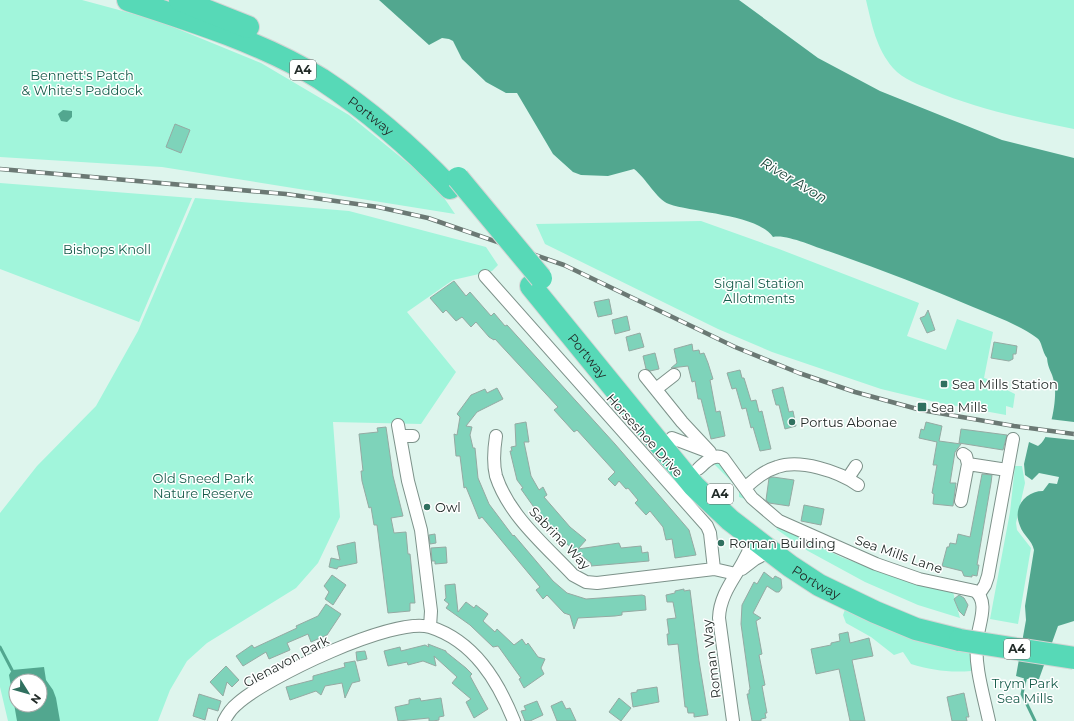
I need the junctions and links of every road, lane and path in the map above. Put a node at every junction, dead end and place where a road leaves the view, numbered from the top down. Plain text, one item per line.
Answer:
1 (128, 0) edge
2 (180, 0) edge
3 (454, 183) junction
4 (485, 276) dead end
5 (536, 282) junction
6 (674, 375) dead end
7 (645, 376) dead end
8 (656, 389) junction
9 (413, 436) dead end
10 (496, 436) dead end
11 (1012, 439) dead end
12 (709, 459) junction
13 (856, 466) dead end
14 (1007, 470) junction
15 (749, 493) junction
16 (961, 501) dead end
17 (762, 545) junction
18 (714, 569) junction
19 (736, 574) junction
20 (979, 594) junction
21 (430, 627) junction
22 (961, 634) junction
23 (1074, 646) edge
24 (1074, 658) edge
25 (224, 721) edge
26 (514, 721) edge
27 (732, 721) edge
28 (989, 721) edge

1 - 3 highway, Portway / A4
2 - 3 highway, Portway / A4
3 - 5 highway, Portway / A4, bridge
4 - 18 street, Horseshoe Drive
5 - 12 highway, Portway / A4
5 - 17 highway, Portway / A4
6 - 8 street
7 - 8 street, Sea Mills Lane
8 - 12 street, Sea Mills Lane
9 - 21 street
10 - 18 street, Sabrina Way
11 - 14 street
12 - 15 street, Sea Mills Lane
12 - 22 highway, Portway / A4
13 - 15 street
14 - 16 street
14 - 20 street
15 - 20 street, Sea Mills Lane
17 - 19 street, Roman Way
17 - 19 street, Roman Way
17 - 22 highway, Portway / A4
18 - 19 street, Sabrina Way
19 - 27 street, Roman Way
20 - 28 street
21 - 25 street, Glenavon Park
21 - 26 street, Glenavon Park
22 - 23 highway, Portway / A4
22 - 24 highway, Portway / A4, bridge

